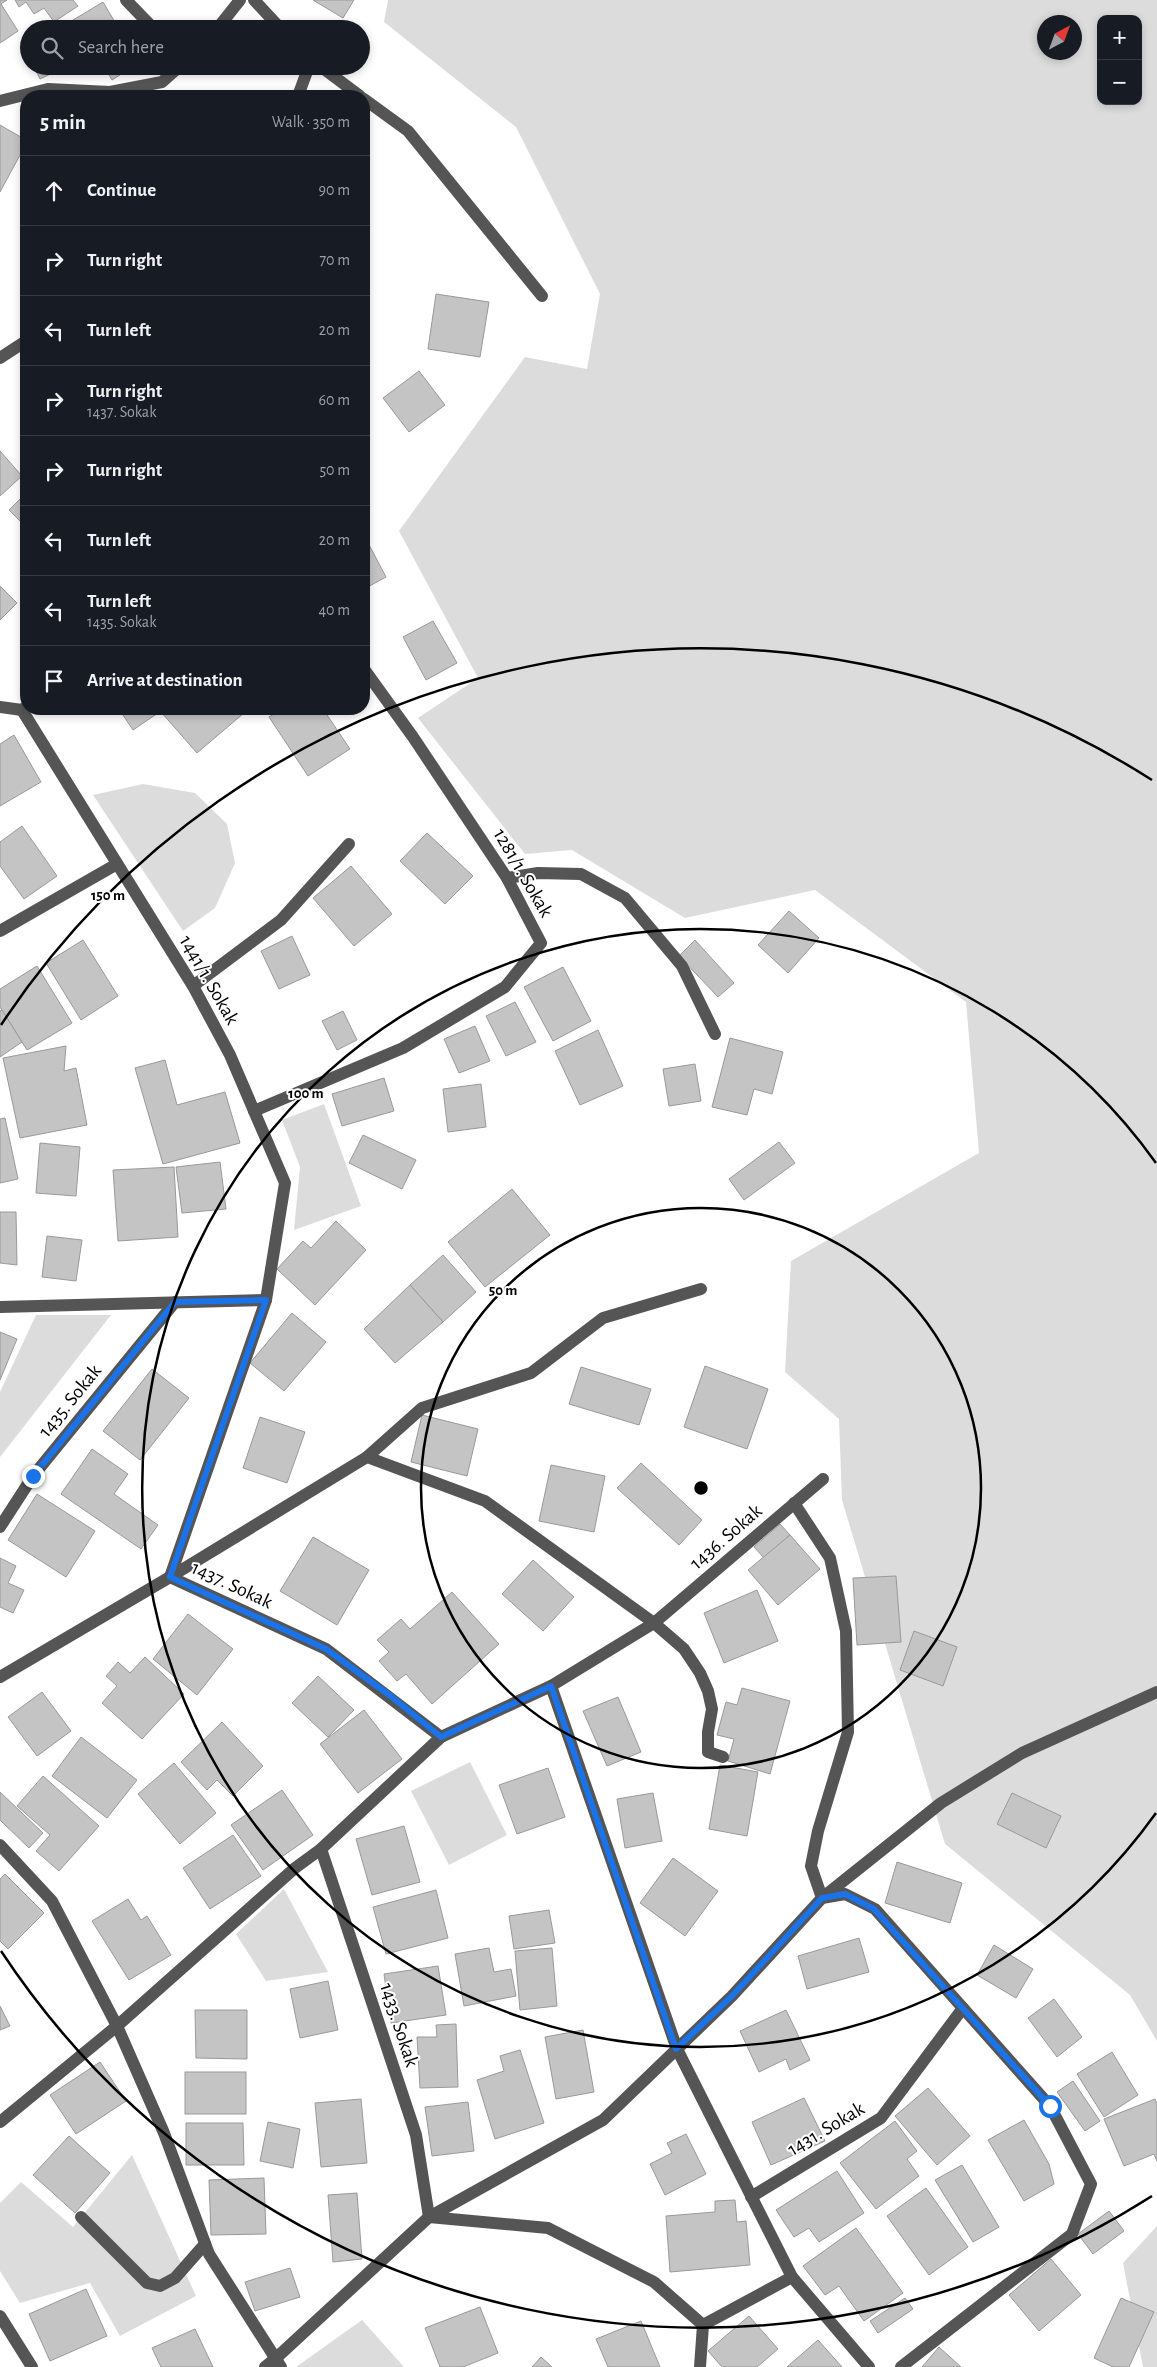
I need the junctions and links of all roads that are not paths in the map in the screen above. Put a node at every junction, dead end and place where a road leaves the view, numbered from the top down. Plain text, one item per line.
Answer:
1 (126, 0) edge
2 (240, 0) edge
3 (254, 0) edge
4 (145, 20) edge
5 (224, 20) edge
6 (273, 20) edge
7 (170, 75) edge
8 (306, 75) edge
9 (332, 75) edge
10 (44, 90) edge
11 (69, 90) edge
12 (120, 90) edge
13 (300, 90) edge
14 (352, 90) edge
15 (20, 96) edge
16 (0, 101) edge
17 (370, 103) edge
18 (542, 296) dead end
19 (20, 345) edge
20 (0, 358) edge
21 (370, 677) edge
22 (0, 707) edge
23 (20, 709) edge
24 (28, 715) edge
25 (349, 844) dead end
26 (117, 864) junction
27 (507, 878) junction
28 (0, 931) edge
29 (193, 986) junction
30 (715, 1034) dead end
31 (254, 1111) junction
32 (701, 1289) dead end
33 (266, 1300) junction
34 (175, 1302) junction
35 (0, 1307) edge
36 (367, 1457) junction
37 (823, 1479) dead end
38 (794, 1503) junction
39 (0, 1528) edge
40 (170, 1577) junction
41 (654, 1623) junction
42 (0, 1677) edge
43 (551, 1686) junction
44 (1157, 1692) edge
45 (441, 1737) junction
46 (723, 1757) dead end
47 (0, 1845) edge
48 (321, 1849) junction
49 (822, 1898) junction
50 (963, 2008) junction
51 (118, 2026) junction
52 (676, 2049) junction
53 (0, 2122) edge
54 (750, 2197) junction
55 (81, 2217) dead end
56 (428, 2217) junction
57 (205, 2244) junction
58 (792, 2276) junction
59 (0, 2316) edge
60 (703, 2325) junction
61 (278, 2363) edge
62 (32, 2367) edge
63 (265, 2367) edge
64 (700, 2367) edge
65 (869, 2367) edge
66 (901, 2367) edge

1 - 4 street
2 - 5 street
3 - 6 street
7 - 12 street
8 - 13 street
9 - 14 street
10 - 11 street
15 - 16 street
17 - 18 street
19 - 20 street
21 - 27 street, 1281/1. Sokak
22 - 23 street
24 - 26 street, 1441/1. Sokak
25 - 29 street
26 - 28 street
26 - 29 street, 1441/1. Sokak
27 - 30 street
27 - 31 street, 1281/1. Sokak
29 - 31 street, 1441/1. Sokak
31 - 33 street, 1441/1. Sokak
32 - 36 street
33 - 34 street
33 - 40 street, 1441/1. Sokak
34 - 35 street
34 - 39 street, 1435. Sokak
36 - 40 street
36 - 41 street
37 - 38 street, 1436. Sokak
38 - 41 street, 1436. Sokak
38 - 49 street
40 - 42 street, 1437. Sokak
40 - 45 street, 1437. Sokak
41 - 43 street, 1436. Sokak
41 - 46 street
43 - 45 street, 1436. Sokak
43 - 52 street
44 - 49 street
45 - 48 street, 1436. Sokak
47 - 51 street
48 - 51 street, 1436. Sokak
48 - 56 street, 1433. Sokak
49 - 50 street
49 - 52 street
50 - 54 street, 1431. Sokak
50 - 66 street
51 - 53 street, 1436. Sokak
51 - 57 street
52 - 54 street
52 - 56 street
54 - 58 street
55 - 57 street
56 - 60 street
56 - 61 street
57 - 61 street
58 - 60 street
58 - 65 street
59 - 62 street
60 - 64 street
61 - 63 street

